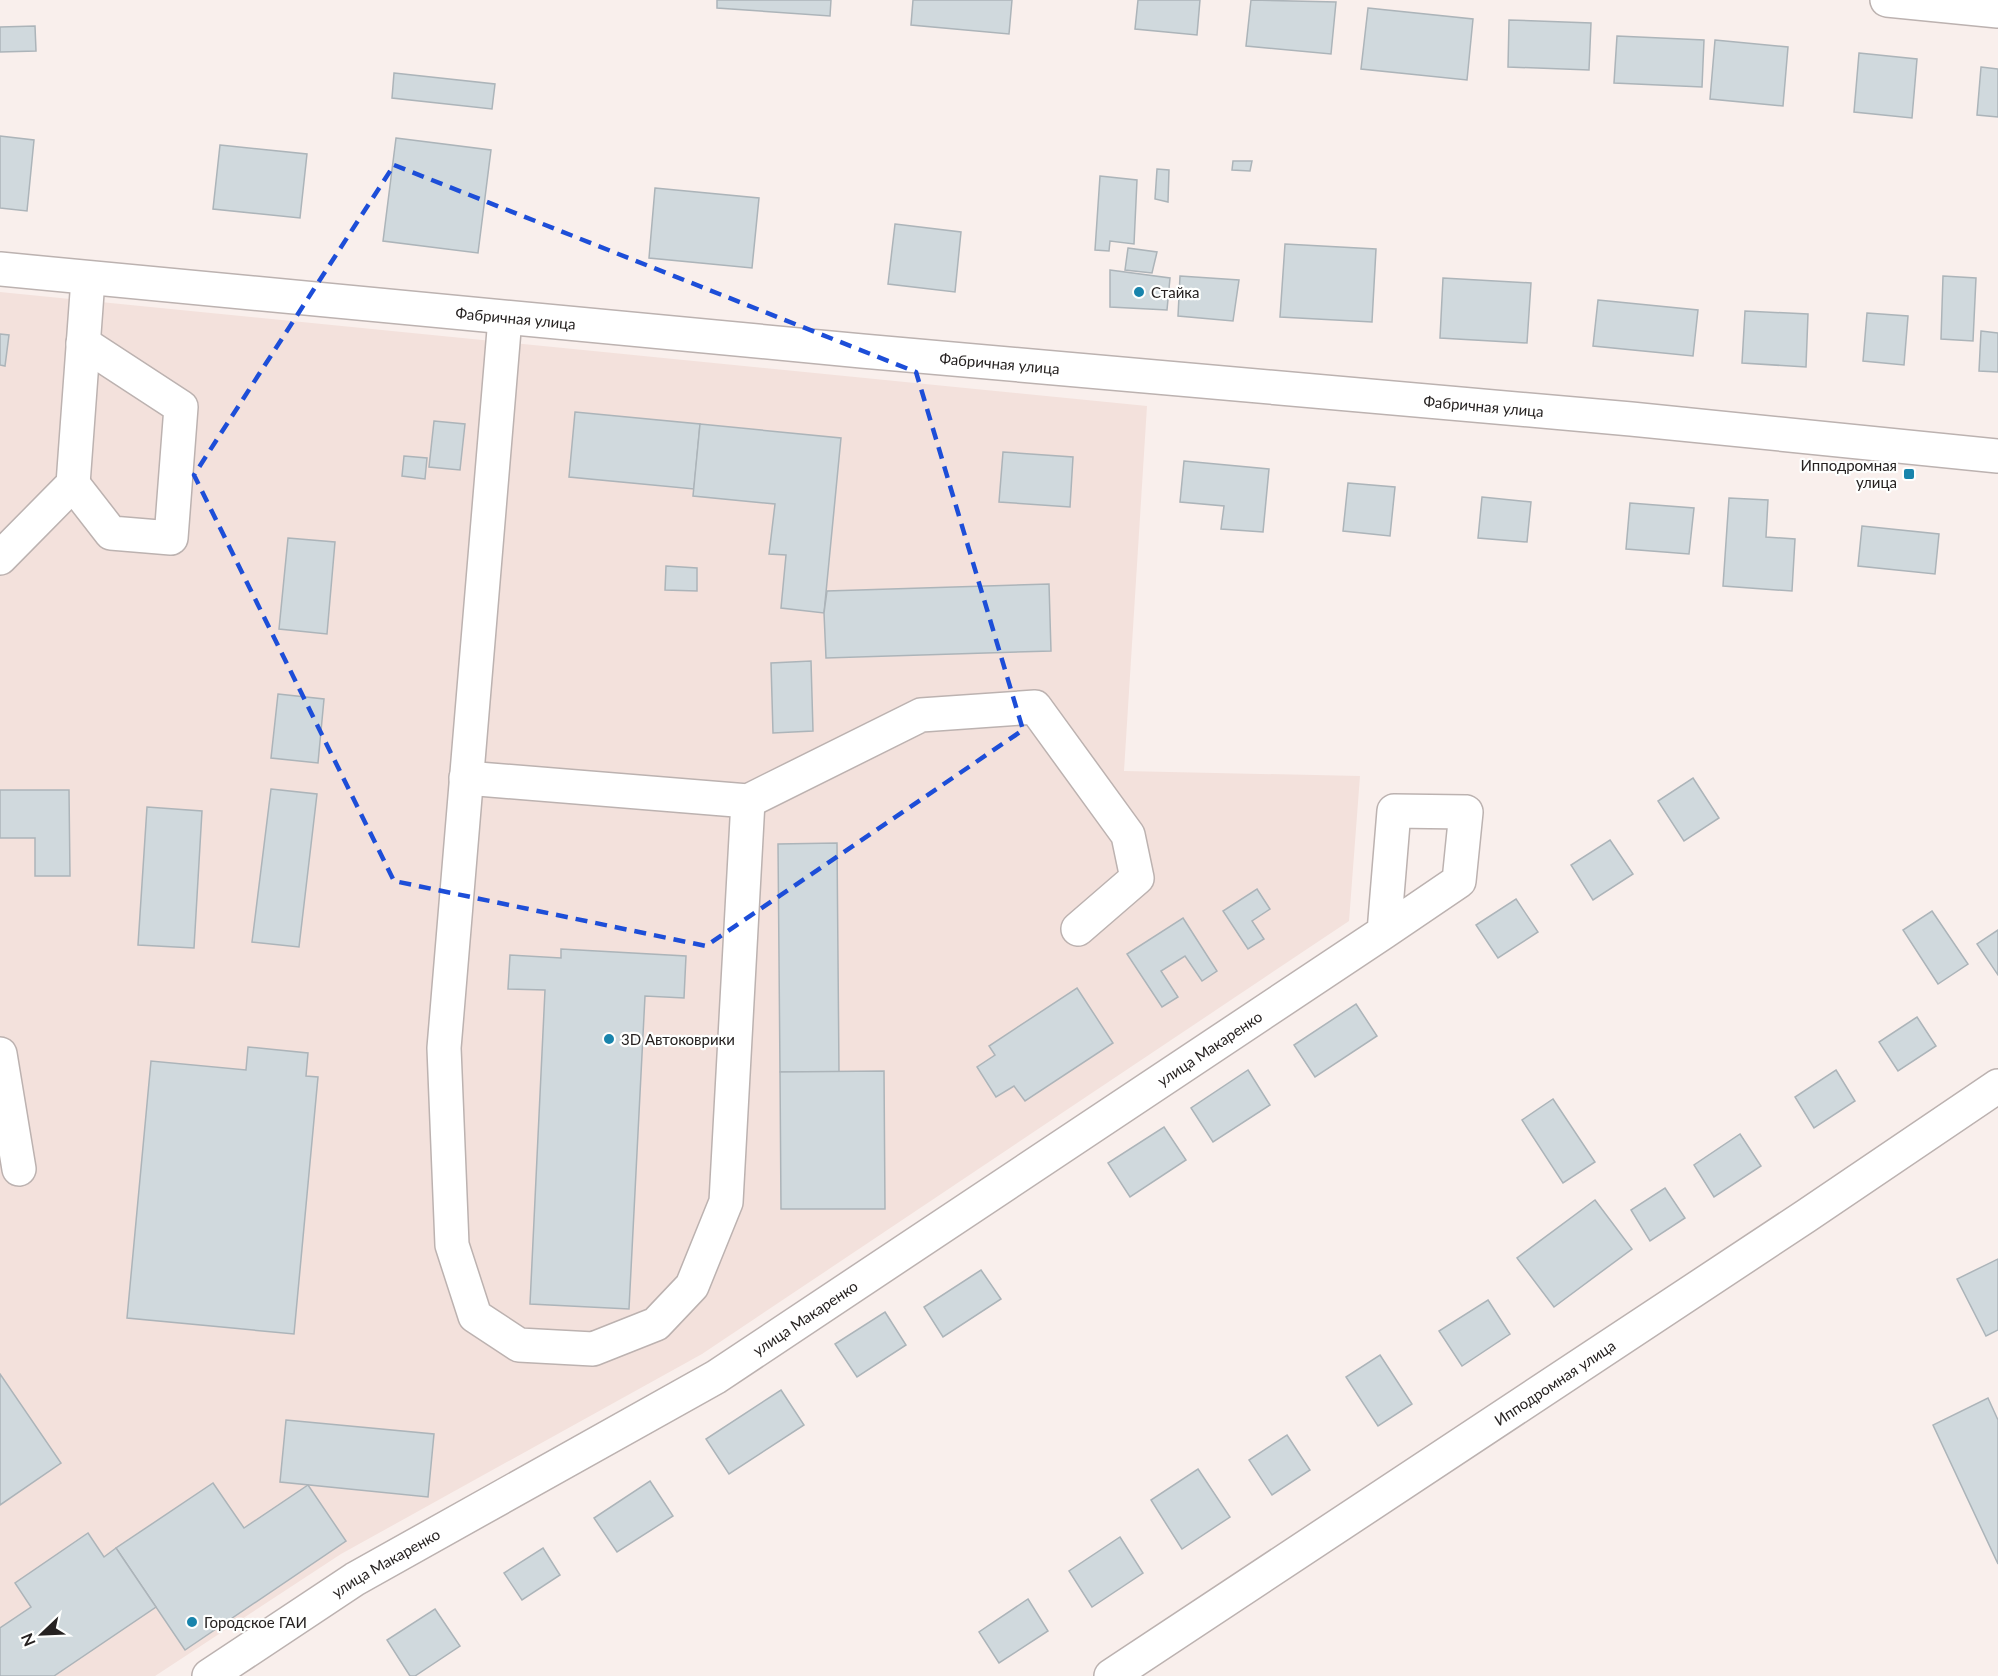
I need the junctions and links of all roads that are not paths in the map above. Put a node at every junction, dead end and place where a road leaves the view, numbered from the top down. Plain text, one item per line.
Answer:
1 (1887, 0) edge
2 (1998, 11) edge
3 (0, 269) edge
4 (88, 279) junction
5 (505, 318) junction
6 (83, 343) junction
7 (1998, 456) edge
8 (73, 484) junction
9 (0, 558) edge
10 (466, 778) junction
11 (747, 801) junction
12 (1078, 929) dead end
13 (1384, 932) dead end
14 (0, 1054) edge
15 (1998, 1086) edge
16 (19, 1169) dead end
17 (210, 1676) edge
18 (1111, 1676) edge

1 - 2 street
3 - 4 street, Фабричная улица
4 - 5 street, Фабричная улица
4 - 6 street
5 - 7 street, Фабричная улица
5 - 10 street
6 - 8 street
6 - 8 street
8 - 9 street
10 - 11 street
10 - 11 street
11 - 12 street
13 - 17 street, улица Макаренко
14 - 16 street
15 - 18 street, Ипподромная улица

